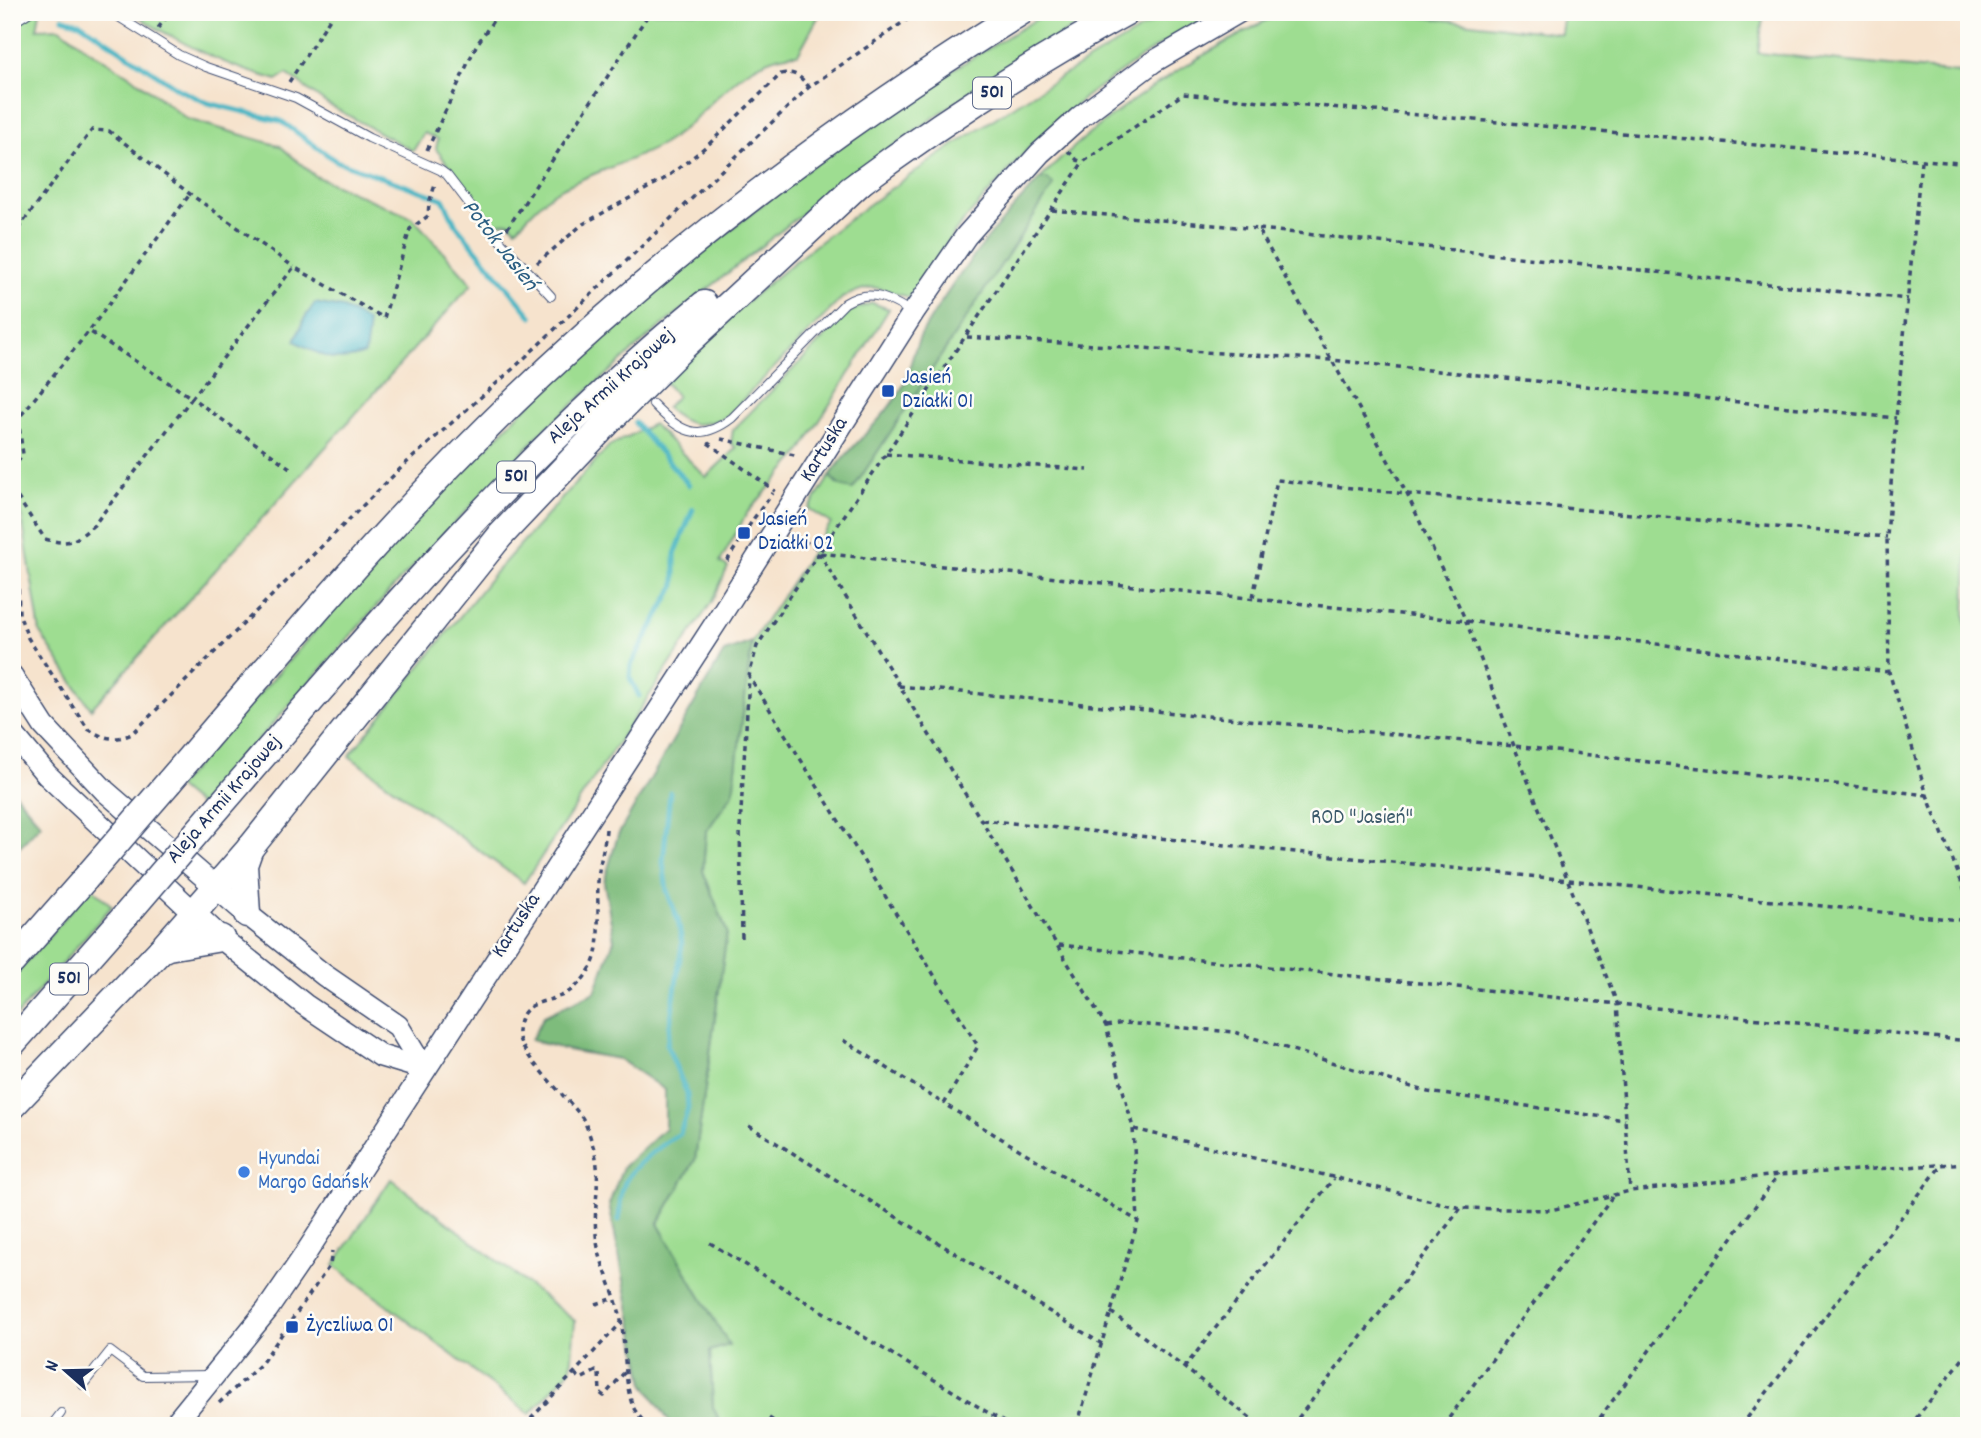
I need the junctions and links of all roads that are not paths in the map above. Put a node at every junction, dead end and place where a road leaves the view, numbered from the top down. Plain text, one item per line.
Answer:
1 (30, 12) edge
2 (111, 12) edge
3 (1021, 12) edge
4 (1126, 12) edge
5 (1246, 16) edge
6 (12, 20) edge
7 (862, 181) junction
8 (551, 296) dead end
9 (913, 313) junction
10 (653, 404) dead end
11 (12, 676) edge
12 (12, 733) edge
13 (251, 846) junction
14 (216, 887) junction
15 (193, 913) junction
16 (247, 914) junction
17 (221, 938) junction
18 (161, 950) junction
19 (12, 962) edge
20 (12, 1044) edge
21 (424, 1069) junction
22 (12, 1106) edge
23 (215, 1375) junction
24 (83, 1385) dead end
25 (61, 1413) dead end
26 (51, 1426) edge
27 (173, 1426) edge

1 - 6 lane
2 - 8 lane
3 - 19 main road, 501, bridge
4 - 7 main road, Aleja Armii Krajowej / 501
5 - 9 street, Kartuska
7 - 13 main road
7 - 20 main road, Aleja Armii Krajowej / 501, bridge
9 - 10 lane
9 - 21 street, Kartuska
11 - 14 street
12 - 15 street
13 - 14 main road
13 - 16 main road
14 - 15 main road
14 - 16 street
15 - 17 street
15 - 18 main road
16 - 21 street
17 - 18 main road
17 - 21 street
18 - 22 main road
21 - 23 street, Kartuska
23 - 24 lane
23 - 27 street, Kartuska
25 - 26 lane

